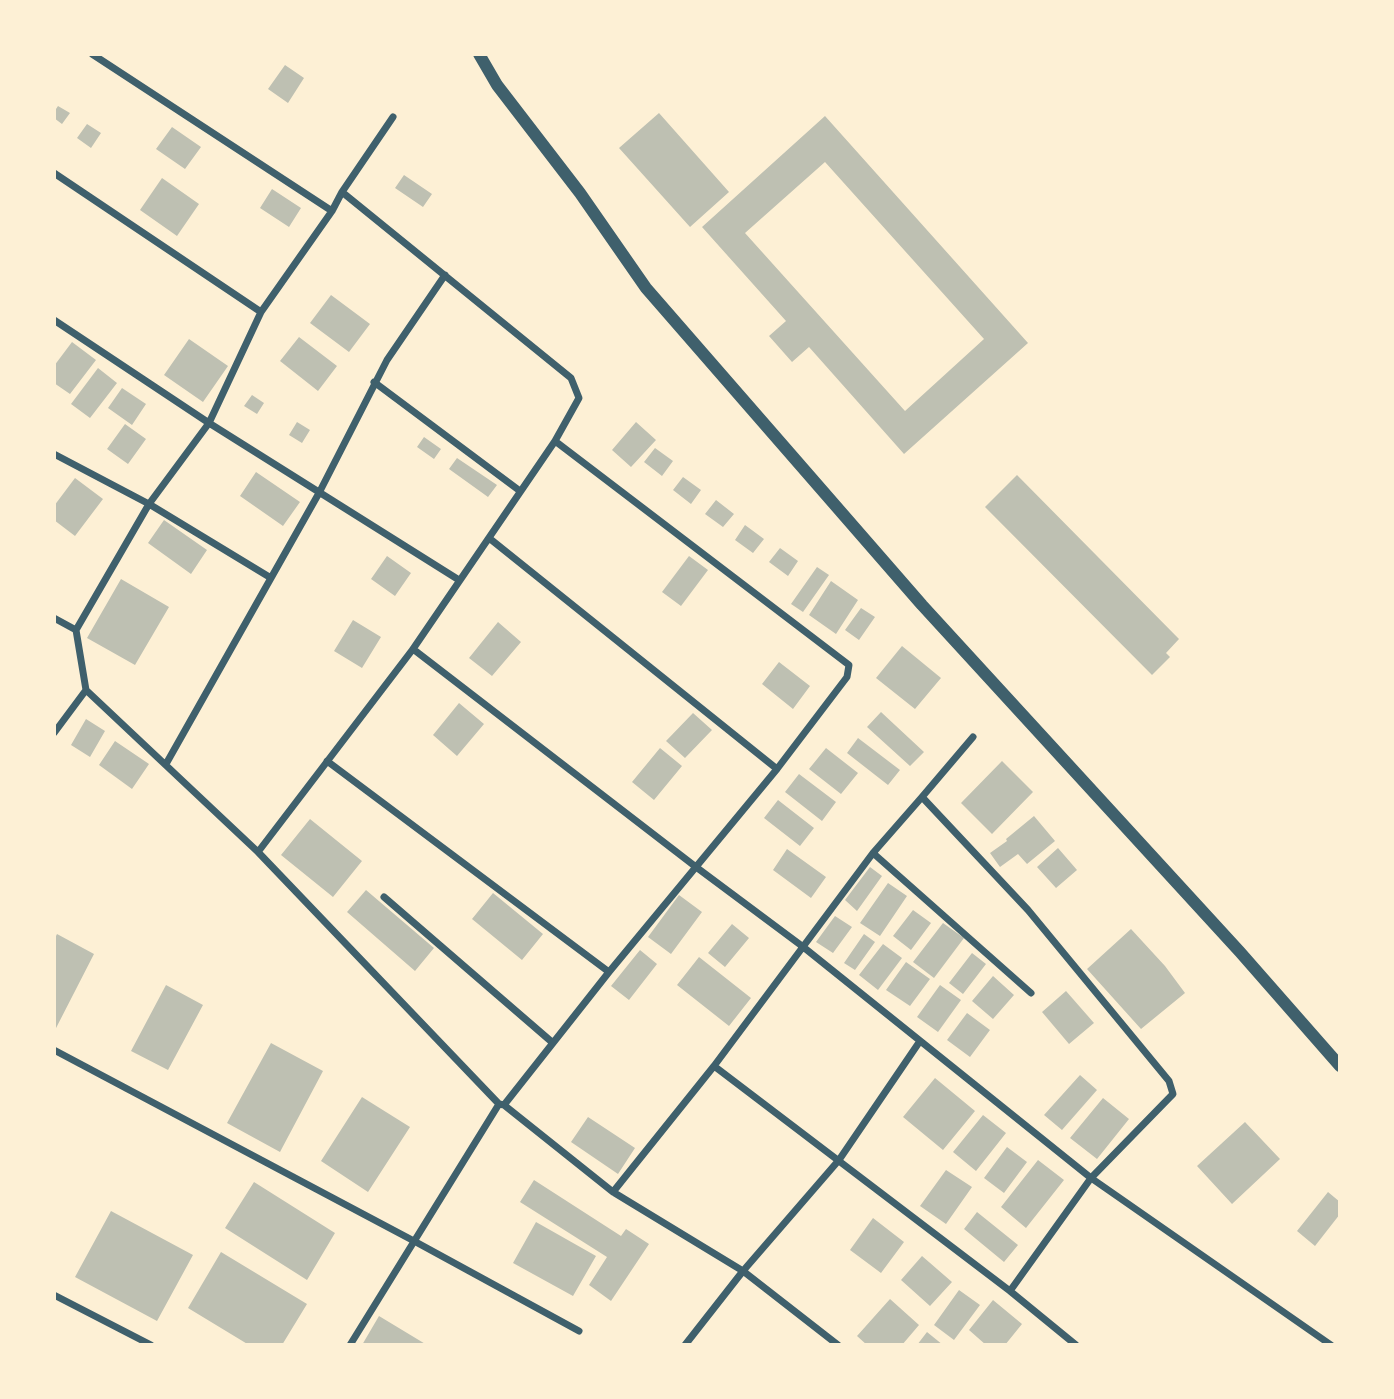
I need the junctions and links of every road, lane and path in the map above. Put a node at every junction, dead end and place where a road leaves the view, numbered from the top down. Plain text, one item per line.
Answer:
1 (92, 54) edge
2 (479, 54) edge
3 (393, 117) dead end
4 (54, 173) edge
5 (342, 192) junction
6 (332, 211) junction
7 (445, 275) junction
8 (261, 312) junction
9 (54, 320) edge
10 (374, 382) junction
11 (209, 423) junction
12 (555, 441) junction
13 (54, 453) edge
14 (520, 491) junction
15 (319, 493) junction
16 (149, 504) junction
17 (489, 538) junction
18 (271, 578) junction
19 (459, 580) junction
20 (54, 618) edge
21 (76, 629) junction
22 (414, 649) junction
23 (86, 690) junction
24 (54, 733) edge
25 (973, 737) dead end
26 (327, 761) junction
27 (166, 764) junction
28 (777, 769) junction
29 (922, 797) junction
30 (258, 852) junction
31 (873, 853) junction
32 (696, 867) junction
33 (384, 897) dead end
34 (802, 946) junction
35 (609, 972) junction
36 (1031, 992) dead end
37 (920, 1041) junction
38 (553, 1043) junction
39 (54, 1050) edge
40 (714, 1066) junction
41 (1340, 1066) edge
42 (502, 1104) junction
43 (839, 1160) junction
44 (1091, 1178) junction
45 (613, 1192) junction
46 (414, 1241) junction
47 (743, 1271) junction
48 (1010, 1291) junction
49 (54, 1295) edge
50 (579, 1331) dead end
51 (151, 1345) edge
52 (350, 1345) edge
53 (685, 1345) edge
54 (838, 1345) edge
55 (1076, 1345) edge
56 (1331, 1345) edge

1 - 6 street
2 - 41 street
3 - 5 street
4 - 8 street
5 - 6 street
5 - 7 street
6 - 8 street
7 - 10 street
7 - 12 street
8 - 11 street
9 - 11 street
10 - 14 street
10 - 15 street
11 - 15 street
11 - 16 street
12 - 14 street
12 - 28 street
13 - 16 street
14 - 17 street
15 - 18 street
15 - 19 street
16 - 18 street
16 - 21 street
17 - 19 street
17 - 28 street
18 - 27 street
19 - 22 street
20 - 21 street
21 - 23 street
22 - 26 street
22 - 32 street
23 - 24 street
23 - 27 street
25 - 29 street
26 - 30 street
26 - 35 street
27 - 30 street
28 - 32 street
29 - 31 street
29 - 44 street
30 - 42 street
31 - 34 street
31 - 36 street
32 - 34 street
32 - 35 street
33 - 38 street
34 - 37 street
34 - 40 street
35 - 38 street
37 - 43 street
37 - 44 street
38 - 42 street
39 - 46 street
40 - 43 street
40 - 45 street
42 - 45 street
42 - 46 street
43 - 47 street
43 - 48 street
44 - 48 street
44 - 56 street
45 - 47 street
46 - 50 street
46 - 52 street
47 - 53 street
47 - 54 street
48 - 55 street
49 - 51 street

